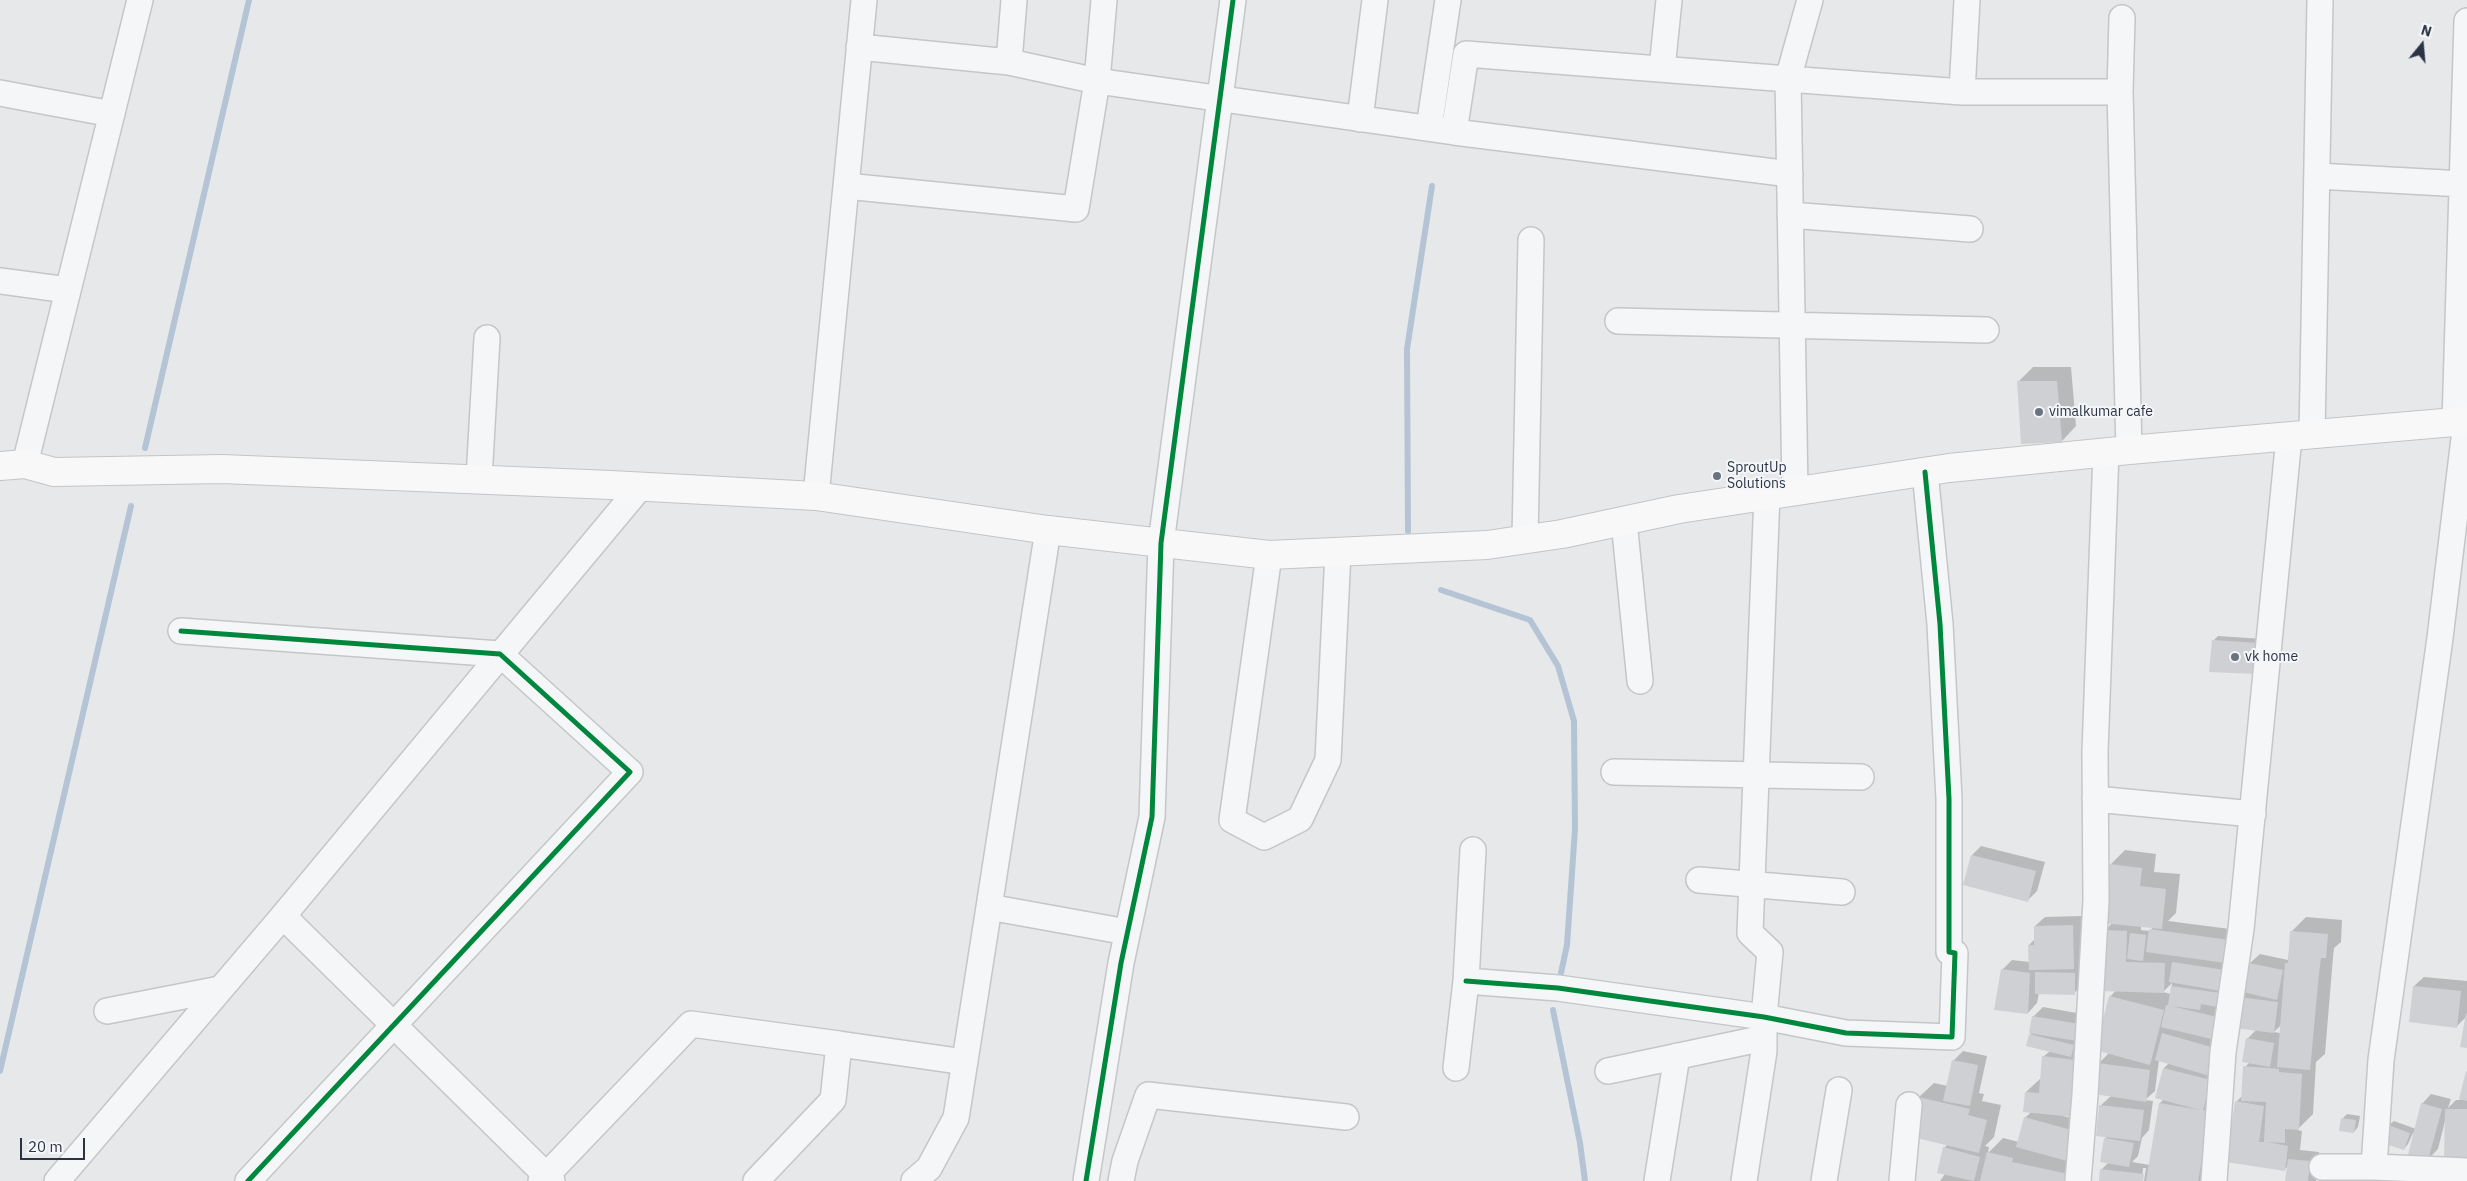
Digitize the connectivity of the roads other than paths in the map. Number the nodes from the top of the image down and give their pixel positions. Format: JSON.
{"nodes":[{"id":1,"x":140,"y":0,"type":"edge"},
{"id":2,"x":864,"y":0,"type":"edge"},
{"id":3,"x":1014,"y":0,"type":"edge"},
{"id":4,"x":1104,"y":0,"type":"edge"},
{"id":5,"x":1233,"y":0,"type":"edge"},
{"id":6,"x":1375,"y":0,"type":"edge"},
{"id":7,"x":1448,"y":0,"type":"edge"},
{"id":8,"x":1669,"y":0,"type":"edge"},
{"id":9,"x":1810,"y":0,"type":"edge"},
{"id":10,"x":1967,"y":0,"type":"edge"},
{"id":11,"x":2320,"y":0,"type":"edge"},
{"id":12,"x":2122,"y":18,"type":"dead end"},
{"id":13,"x":2467,"y":21,"type":"edge"},
{"id":14,"x":859,"y":47,"type":"junction"},
{"id":15,"x":1009,"y":62,"type":"junction"},
{"id":16,"x":1662,"y":69,"type":"junction"},
{"id":17,"x":1788,"y":79,"type":"junction"},
{"id":18,"x":1097,"y":81,"type":"junction"},
{"id":19,"x":1962,"y":92,"type":"junction"},
{"id":20,"x":2120,"y":92,"type":"junction"},
{"id":21,"x":0,"y":93,"type":"edge"},
{"id":22,"x":1220,"y":100,"type":"junction"},
{"id":23,"x":112,"y":114,"type":"junction"},
{"id":24,"x":1360,"y":119,"type":"junction"},
{"id":25,"x":1429,"y":128,"type":"junction"},
{"id":26,"x":1454,"y":132,"type":"junction"},
{"id":27,"x":1790,"y":174,"type":"junction"},
{"id":28,"x":2317,"y":176,"type":"junction"},
{"id":29,"x":2463,"y":184,"type":"junction"},
{"id":30,"x":846,"y":186,"type":"junction"},
{"id":31,"x":1790,"y":215,"type":"junction"},
{"id":32,"x":1970,"y":229,"type":"dead end"},
{"id":33,"x":1530,"y":240,"type":"dead end"},
{"id":34,"x":0,"y":281,"type":"edge"},
{"id":35,"x":68,"y":290,"type":"junction"},
{"id":36,"x":1618,"y":321,"type":"dead end"},
{"id":37,"x":1792,"y":326,"type":"junction"},
{"id":38,"x":1986,"y":330,"type":"dead end"},
{"id":39,"x":487,"y":338,"type":"dead end"},
{"id":40,"x":2463,"y":422,"type":"edge"},
{"id":41,"x":2300,"y":436,"type":"junction"},
{"id":42,"x":2117,"y":451,"type":"junction"},
{"id":43,"x":12,"y":465,"type":"edge"},
{"id":44,"x":1925,"y":472,"type":"junction"},
{"id":45,"x":479,"y":479,"type":"junction"},
{"id":46,"x":641,"y":486,"type":"junction"},
{"id":47,"x":1794,"y":490,"type":"junction"},
{"id":48,"x":1767,"y":494,"type":"junction"},
{"id":49,"x":816,"y":496,"type":"junction"},
{"id":50,"x":1624,"y":521,"type":"junction"},
{"id":51,"x":1048,"y":530,"type":"junction"},
{"id":52,"x":1525,"y":539,"type":"junction"},
{"id":53,"x":1161,"y":543,"type":"junction"},
{"id":54,"x":1338,"y":552,"type":"junction"},
{"id":55,"x":1269,"y":555,"type":"junction"},
{"id":56,"x":180,"y":631,"type":"dead end"},
{"id":57,"x":500,"y":654,"type":"junction"},
{"id":58,"x":1640,"y":681,"type":"dead end"},
{"id":59,"x":1614,"y":772,"type":"dead end"},
{"id":60,"x":1756,"y":775,"type":"junction"},
{"id":61,"x":1861,"y":777,"type":"dead end"},
{"id":62,"x":2095,"y":799,"type":"junction"},
{"id":63,"x":2253,"y":814,"type":"junction"},
{"id":64,"x":1473,"y":850,"type":"dead end"},
{"id":65,"x":1699,"y":880,"type":"dead end"},
{"id":66,"x":1752,"y":884,"type":"junction"},
{"id":67,"x":1842,"y":892,"type":"dead end"},
{"id":68,"x":989,"y":907,"type":"junction"},
{"id":69,"x":282,"y":916,"type":"junction"},
{"id":70,"x":1128,"y":932,"type":"junction"},
{"id":71,"x":1466,"y":981,"type":"junction"},
{"id":72,"x":220,"y":989,"type":"junction"},
{"id":73,"x":107,"y":1011,"type":"dead end"},
{"id":74,"x":394,"y":1026,"type":"junction"},
{"id":75,"x":1764,"y":1027,"type":"junction"},
{"id":76,"x":839,"y":1044,"type":"junction"},
{"id":77,"x":1678,"y":1056,"type":"junction"},
{"id":78,"x":965,"y":1062,"type":"junction"},
{"id":79,"x":1456,"y":1068,"type":"dead end"},
{"id":80,"x":1608,"y":1071,"type":"dead end"},
{"id":81,"x":1838,"y":1090,"type":"dead end"},
{"id":82,"x":1909,"y":1105,"type":"dead end"},
{"id":83,"x":1346,"y":1117,"type":"dead end"},
{"id":84,"x":2322,"y":1167,"type":"dead end"},
{"id":85,"x":2374,"y":1167,"type":"junction"},
{"id":86,"x":2467,"y":1171,"type":"edge"},
{"id":87,"x":928,"y":1177,"type":"edge"},
{"id":88,"x":547,"y":1179,"type":"edge"},
{"id":89,"x":57,"y":1181,"type":"edge"},
{"id":90,"x":248,"y":1181,"type":"edge"},
{"id":91,"x":756,"y":1181,"type":"edge"},
{"id":92,"x":1086,"y":1181,"type":"edge"},
{"id":93,"x":1121,"y":1181,"type":"edge"},
{"id":94,"x":1657,"y":1181,"type":"edge"},
{"id":95,"x":1744,"y":1181,"type":"edge"},
{"id":96,"x":1824,"y":1181,"type":"edge"},
{"id":97,"x":1902,"y":1181,"type":"edge"},
{"id":98,"x":2078,"y":1181,"type":"edge"},
{"id":99,"x":2214,"y":1181,"type":"edge"}],
"edges":[{"from":1,"to":23,"type":"street"},
{"from":2,"to":14,"type":"street"},
{"from":3,"to":15,"type":"street"},
{"from":4,"to":18,"type":"street"},
{"from":5,"to":22,"type":"street"},
{"from":6,"to":24,"type":"street"},
{"from":7,"to":25,"type":"street"},
{"from":8,"to":16,"type":"street"},
{"from":9,"to":17,"type":"street"},
{"from":10,"to":19,"type":"street"},
{"from":11,"to":28,"type":"street"},
{"from":12,"to":20,"type":"street"},
{"from":13,"to":29,"type":"street"},
{"from":14,"to":15,"type":"street"},
{"from":14,"to":30,"type":"street"},
{"from":15,"to":18,"type":"street"},
{"from":16,"to":17,"type":"street"},
{"from":16,"to":26,"type":"street"},
{"from":17,"to":19,"type":"street"},
{"from":17,"to":27,"type":"street"},
{"from":18,"to":22,"type":"street"},
{"from":18,"to":30,"type":"street"},
{"from":19,"to":20,"type":"street"},
{"from":20,"to":42,"type":"street"},
{"from":21,"to":23,"type":"street"},
{"from":22,"to":24,"type":"street"},
{"from":22,"to":53,"type":"street"},
{"from":23,"to":35,"type":"street"},
{"from":24,"to":25,"type":"street"},
{"from":25,"to":26,"type":"street"},
{"from":26,"to":27,"type":"street"},
{"from":27,"to":31,"type":"street"},
{"from":28,"to":29,"type":"street"},
{"from":28,"to":41,"type":"street"},
{"from":29,"to":40,"type":"street"},
{"from":30,"to":49,"type":"street"},
{"from":31,"to":32,"type":"street"},
{"from":31,"to":37,"type":"street"},
{"from":33,"to":52,"type":"street"},
{"from":34,"to":35,"type":"street"},
{"from":35,"to":43,"type":"street"},
{"from":36,"to":37,"type":"street"},
{"from":37,"to":38,"type":"street"},
{"from":37,"to":47,"type":"street"},
{"from":39,"to":45,"type":"street"},
{"from":40,"to":41,"type":"main road"},
{"from":40,"to":85,"type":"street"},
{"from":41,"to":42,"type":"main road"},
{"from":41,"to":63,"type":"street"},
{"from":42,"to":44,"type":"main road"},
{"from":42,"to":62,"type":"street"},
{"from":43,"to":45,"type":"main road"},
{"from":44,"to":47,"type":"main road"},
{"from":44,"to":75,"type":"street"},
{"from":45,"to":46,"type":"main road"},
{"from":46,"to":49,"type":"main road"},
{"from":46,"to":57,"type":"street"},
{"from":47,"to":48,"type":"main road"},
{"from":48,"to":50,"type":"main road"},
{"from":48,"to":60,"type":"street"},
{"from":49,"to":51,"type":"main road"},
{"from":50,"to":52,"type":"main road"},
{"from":50,"to":58,"type":"street"},
{"from":51,"to":53,"type":"main road"},
{"from":51,"to":68,"type":"street"},
{"from":52,"to":54,"type":"main road"},
{"from":53,"to":55,"type":"main road"},
{"from":53,"to":70,"type":"street"},
{"from":54,"to":55,"type":"main road"},
{"from":54,"to":55,"type":"street"},
{"from":56,"to":57,"type":"street"},
{"from":57,"to":69,"type":"street"},
{"from":57,"to":74,"type":"street"},
{"from":59,"to":60,"type":"street"},
{"from":60,"to":61,"type":"street"},
{"from":60,"to":66,"type":"street"},
{"from":62,"to":63,"type":"street"},
{"from":62,"to":98,"type":"street"},
{"from":63,"to":99,"type":"street"},
{"from":64,"to":71,"type":"street"},
{"from":65,"to":66,"type":"street"},
{"from":66,"to":67,"type":"street"},
{"from":66,"to":75,"type":"street"},
{"from":68,"to":70,"type":"street"},
{"from":68,"to":78,"type":"street"},
{"from":69,"to":72,"type":"street"},
{"from":69,"to":74,"type":"street"},
{"from":70,"to":92,"type":"street"},
{"from":71,"to":75,"type":"street"},
{"from":71,"to":79,"type":"street"},
{"from":72,"to":73,"type":"street"},
{"from":72,"to":89,"type":"street"},
{"from":74,"to":88,"type":"street"},
{"from":74,"to":90,"type":"street"},
{"from":75,"to":77,"type":"street"},
{"from":75,"to":95,"type":"street"},
{"from":76,"to":78,"type":"street"},
{"from":76,"to":88,"type":"street"},
{"from":76,"to":91,"type":"street"},
{"from":77,"to":80,"type":"street"},
{"from":77,"to":94,"type":"street"},
{"from":78,"to":87,"type":"street"},
{"from":81,"to":96,"type":"street"},
{"from":82,"to":97,"type":"street"},
{"from":83,"to":93,"type":"street"},
{"from":84,"to":85,"type":"street"},
{"from":85,"to":86,"type":"street"}]}
